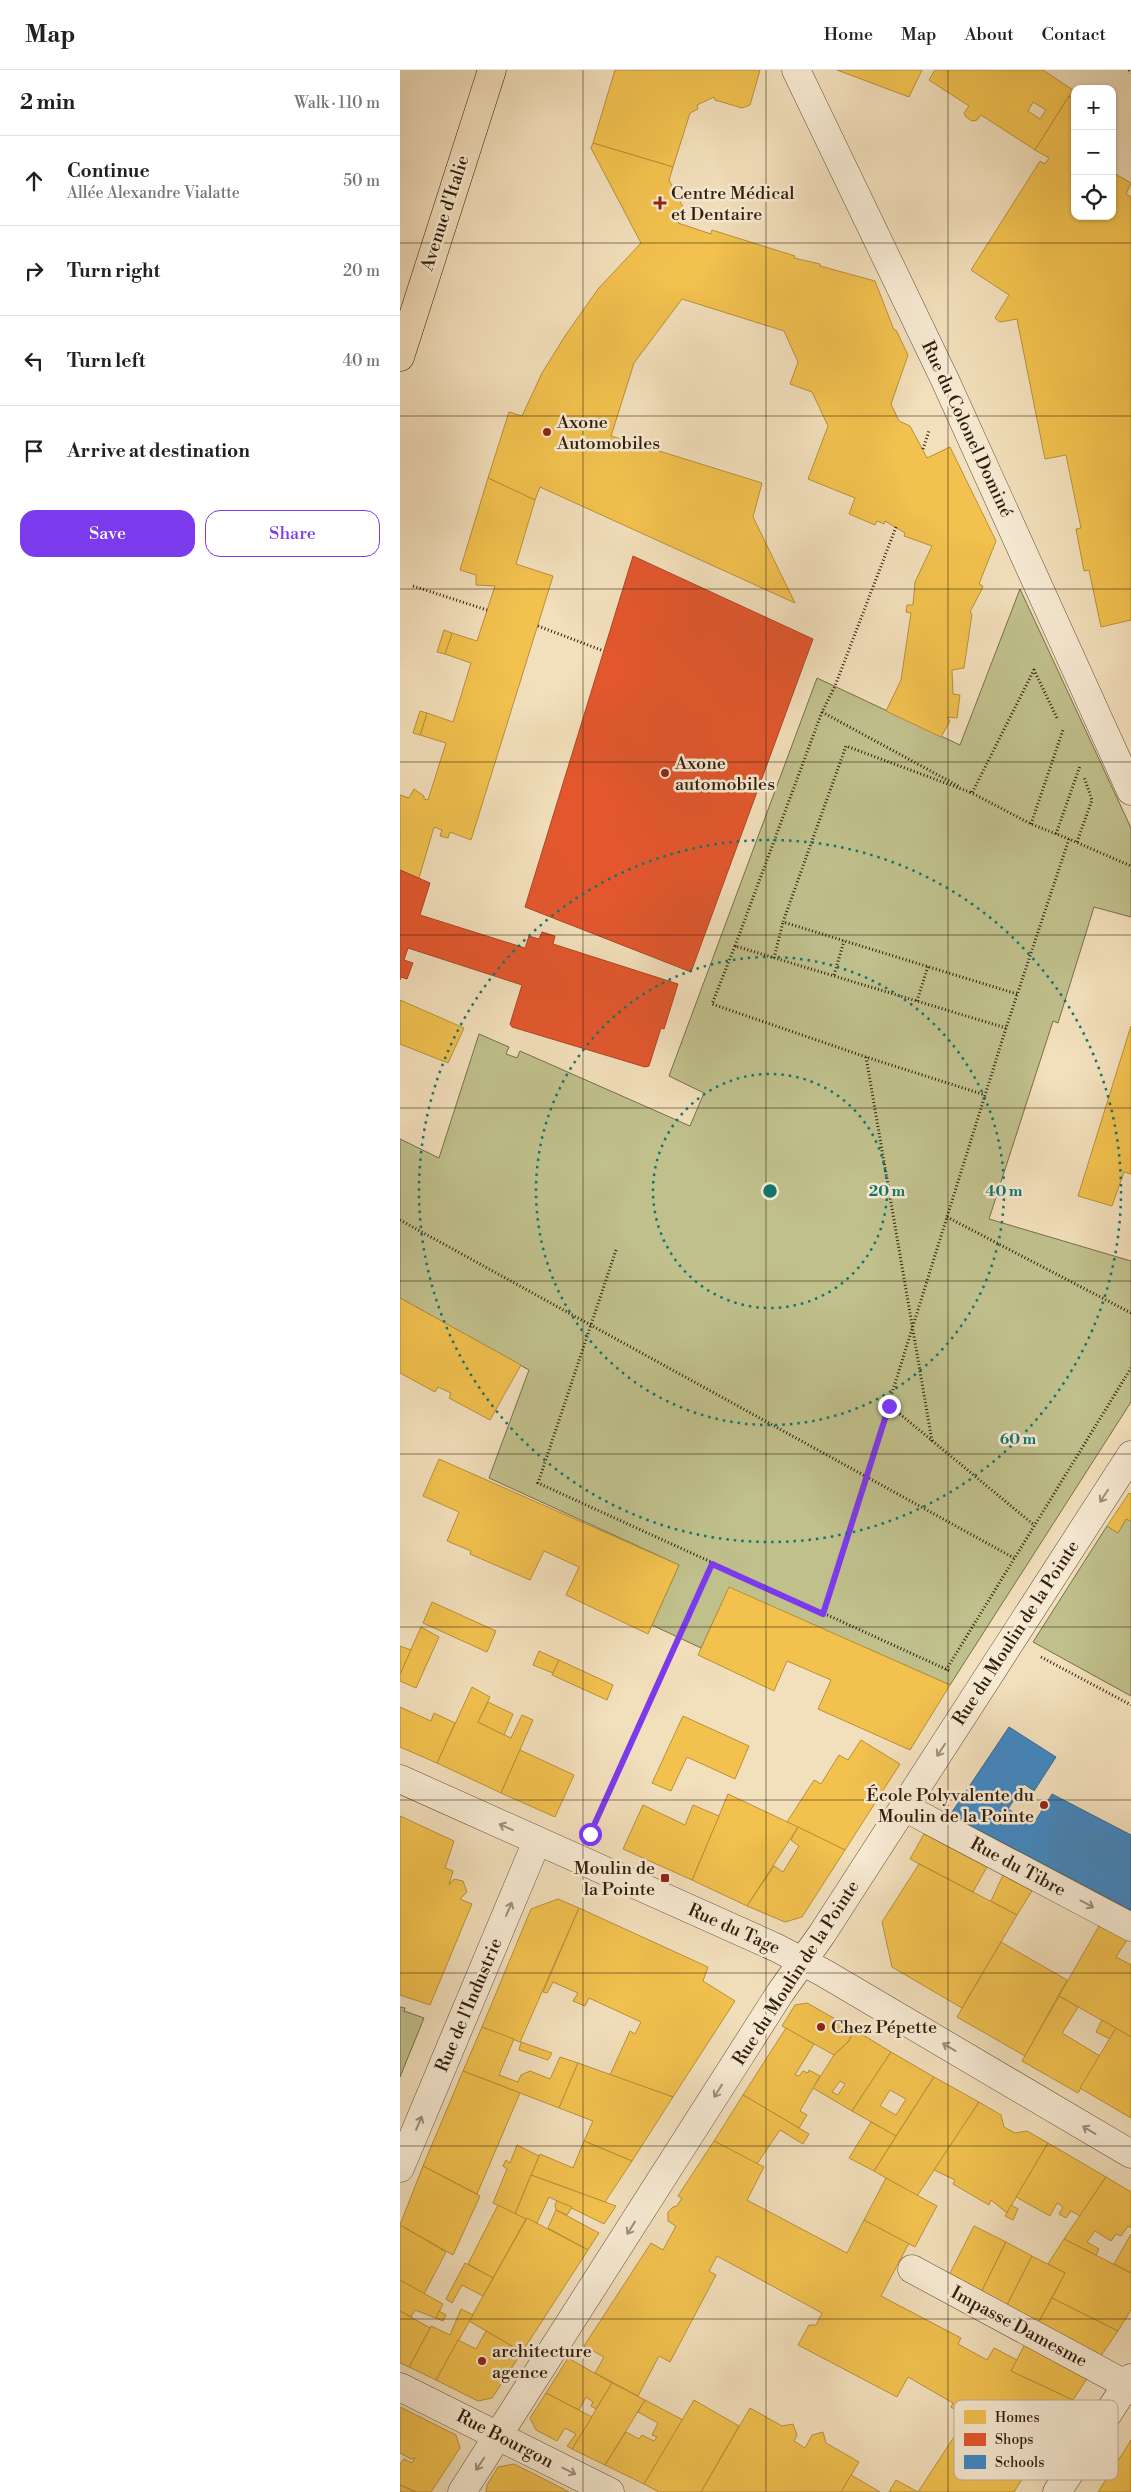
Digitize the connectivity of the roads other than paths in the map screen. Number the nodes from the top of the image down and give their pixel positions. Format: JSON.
{"nodes":[{"id":1,"x":492,"y":70,"type":"edge"},
{"id":2,"x":796,"y":70,"type":"edge"},
{"id":3,"x":400,"y":357,"type":"edge"},
{"id":4,"x":1131,"y":791,"type":"edge"},
{"id":5,"x":1131,"y":1455,"type":"edge"},
{"id":6,"x":400,"y":1779,"type":"edge"},
{"id":7,"x":904,"y":1807,"type":"junction"},
{"id":8,"x":537,"y":1841,"type":"junction"},
{"id":9,"x":1131,"y":1927,"type":"edge"},
{"id":10,"x":802,"y":1961,"type":"junction"},
{"id":11,"x":1131,"y":2154,"type":"edge"},
{"id":12,"x":400,"y":2168,"type":"edge"},
{"id":13,"x":912,"y":2269,"type":"dead end"},
{"id":14,"x":1129,"y":2381,"type":"edge"},
{"id":15,"x":400,"y":2387,"type":"edge"},
{"id":16,"x":1117,"y":2400,"type":"edge"},
{"id":17,"x":499,"y":2436,"type":"junction"},
{"id":18,"x":1065,"y":2480,"type":"edge"},
{"id":19,"x":462,"y":2492,"type":"edge"},
{"id":20,"x":610,"y":2492,"type":"edge"},
{"id":21,"x":1057,"y":2492,"type":"edge"}],
"edges":[{"from":1,"to":3,"type":"main road","name":"Avenue d'Italie"},
{"from":2,"to":4,"type":"street","name":"Rue du Colonel Dominé"},
{"from":5,"to":7,"type":"street","name":"Rue du Moulin de la Pointe","one_way":true},
{"from":8,"to":6,"type":"street","name":"Rue du Tage","one_way":true},
{"from":7,"to":9,"type":"street","name":"Rue du Tibre","one_way":true},
{"from":7,"to":10,"type":"street","name":"Rue du Moulin de la Pointe"},
{"from":8,"to":10,"type":"street","name":"Rue du Tage"},
{"from":12,"to":8,"type":"street","name":"Rue de l'Industrie","one_way":true},
{"from":11,"to":10,"type":"street","name":"Rue du Tage","one_way":true},
{"from":10,"to":17,"type":"street","name":"Rue du Moulin de la Pointe","one_way":true},
{"from":13,"to":14,"type":"street","name":"Impasse Damesme"},
{"from":14,"to":16,"type":"street"},
{"from":15,"to":17,"type":"street","name":"Rue Bourgon"},
{"from":17,"to":19,"type":"street","name":"Rue du Moulin de la Pointe","one_way":true},
{"from":17,"to":20,"type":"street","name":"Rue Bourgon","one_way":true},
{"from":18,"to":21,"type":"street"}]}
